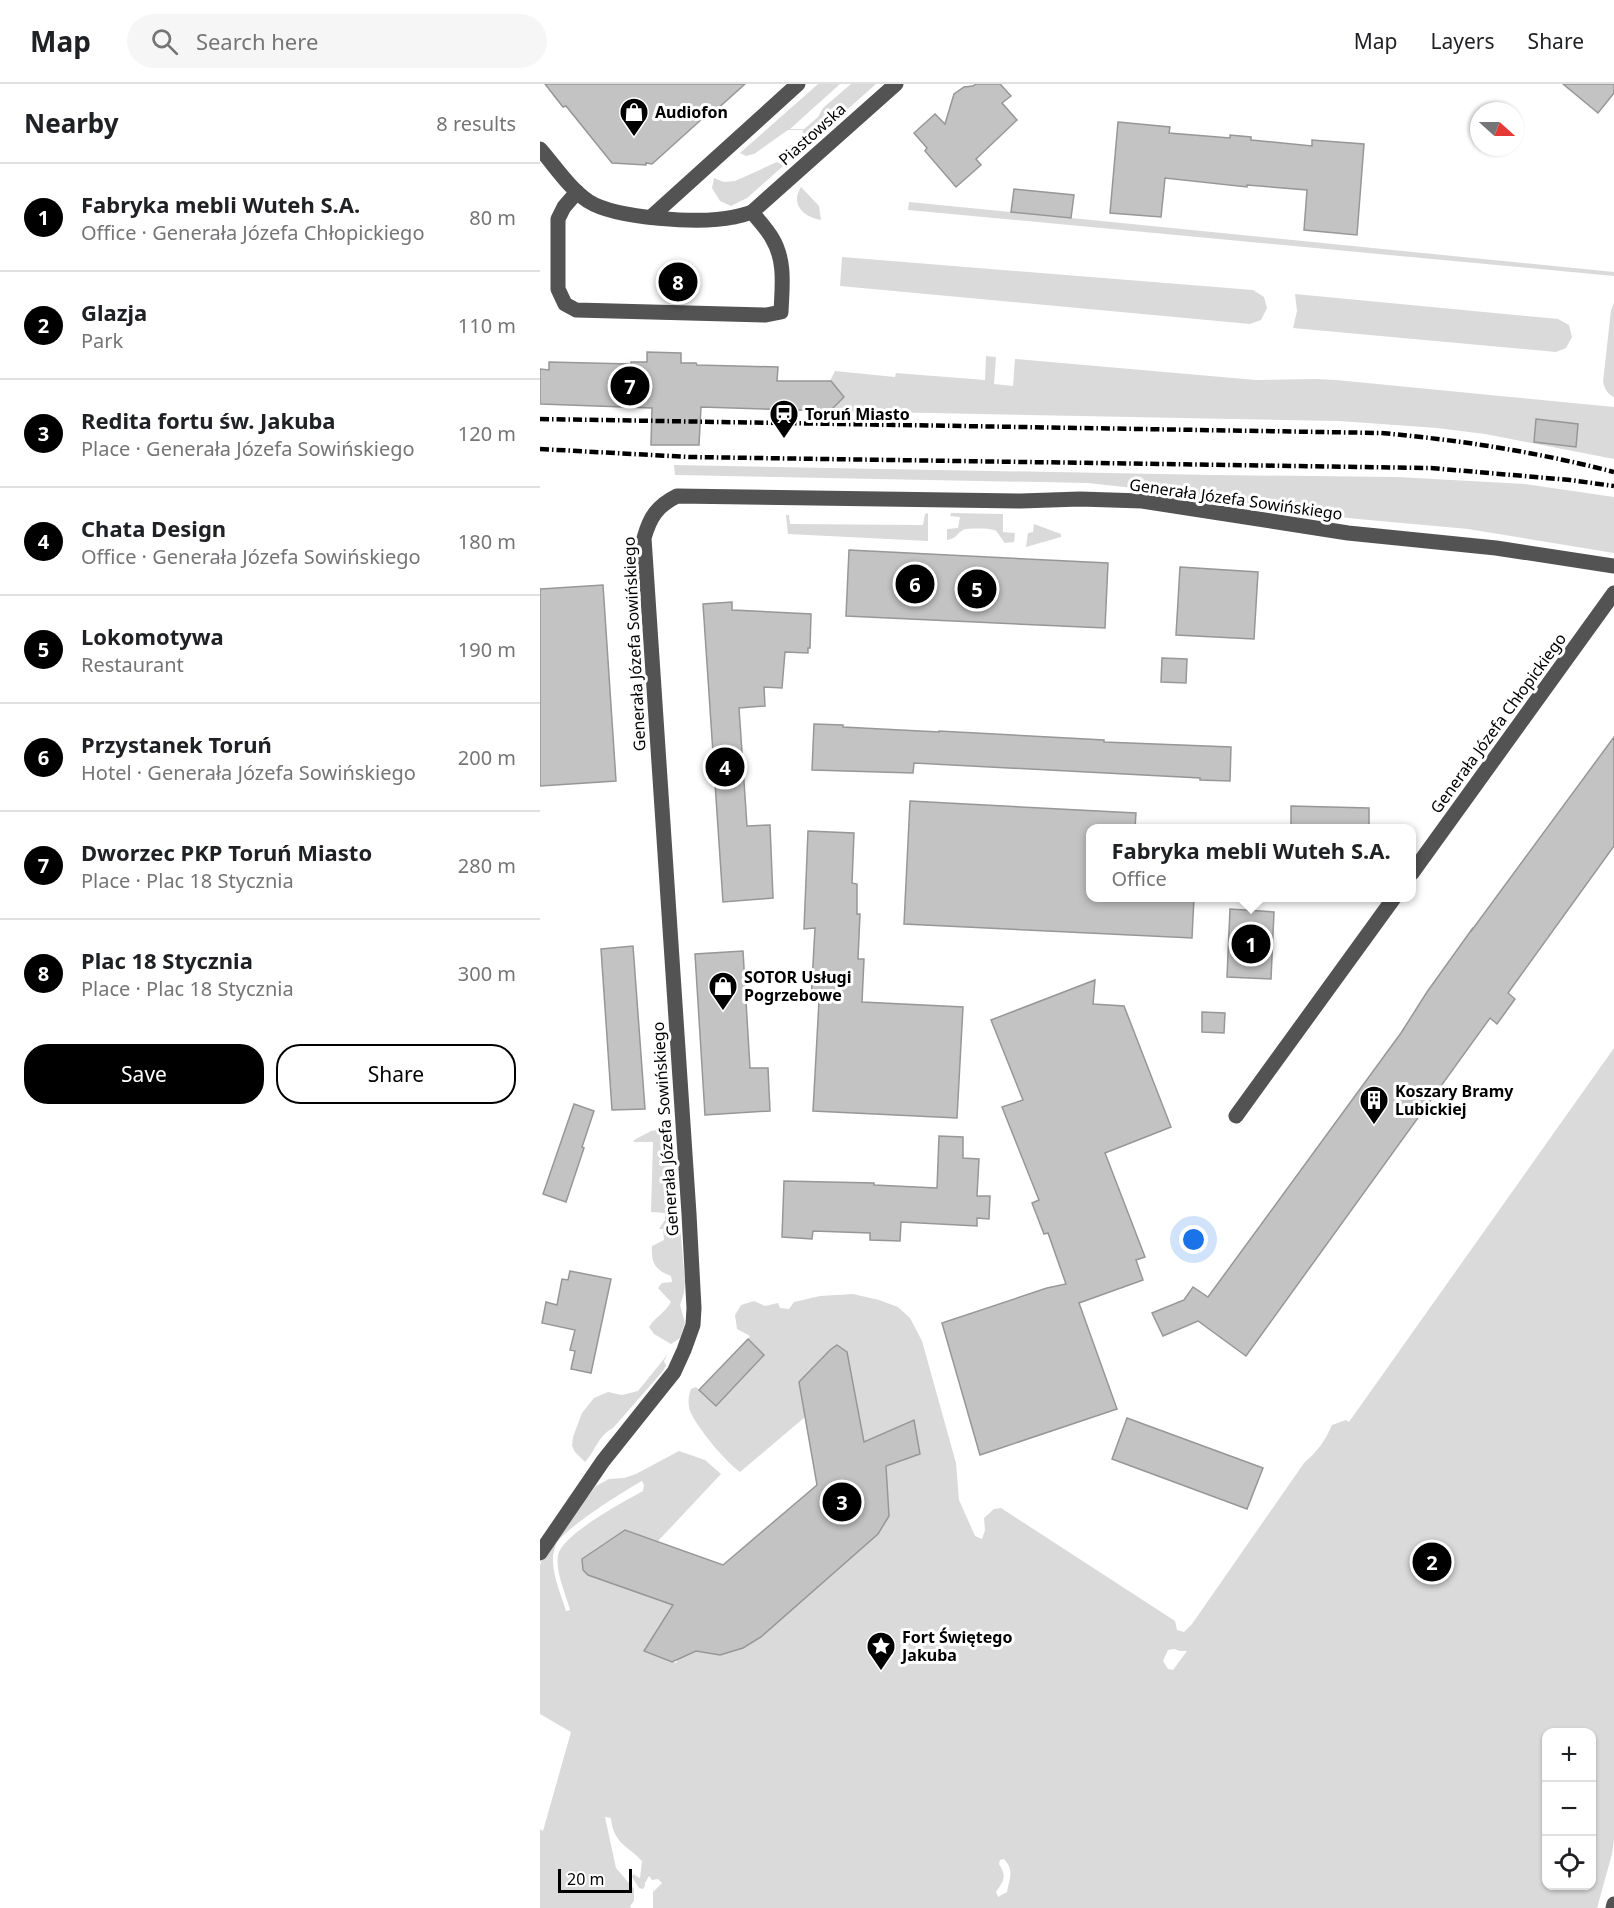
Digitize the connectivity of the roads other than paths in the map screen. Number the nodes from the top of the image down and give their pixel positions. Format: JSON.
{"nodes":[{"id":1,"x":798,"y":84,"type":"edge"},
{"id":2,"x":896,"y":84,"type":"edge"},
{"id":3,"x":540,"y":149,"type":"edge"},
{"id":4,"x":577,"y":192,"type":"junction"},
{"id":5,"x":752,"y":212,"type":"junction"},
{"id":6,"x":651,"y":217,"type":"junction"},
{"id":7,"x":1614,"y":566,"type":"edge"},
{"id":8,"x":1614,"y":593,"type":"edge"},
{"id":9,"x":1416,"y":867,"type":"edge"},
{"id":10,"x":1390,"y":902,"type":"edge"},
{"id":11,"x":1236,"y":1116,"type":"dead end"},
{"id":12,"x":540,"y":1553,"type":"edge"}],
"edges":[{"from":1,"to":6,"type":"street"},
{"from":2,"to":5,"type":"street","name":"Piastowska"},
{"from":3,"to":4,"type":"street"},
{"from":4,"to":5,"type":"street"},
{"from":4,"to":6,"type":"street"},
{"from":5,"to":6,"type":"street"},
{"from":7,"to":12,"type":"street","name":"Generała Józefa Sowińskiego"},
{"from":8,"to":9,"type":"street","name":"Generała Józefa Chłopickiego"},
{"from":10,"to":11,"type":"street"}]}
